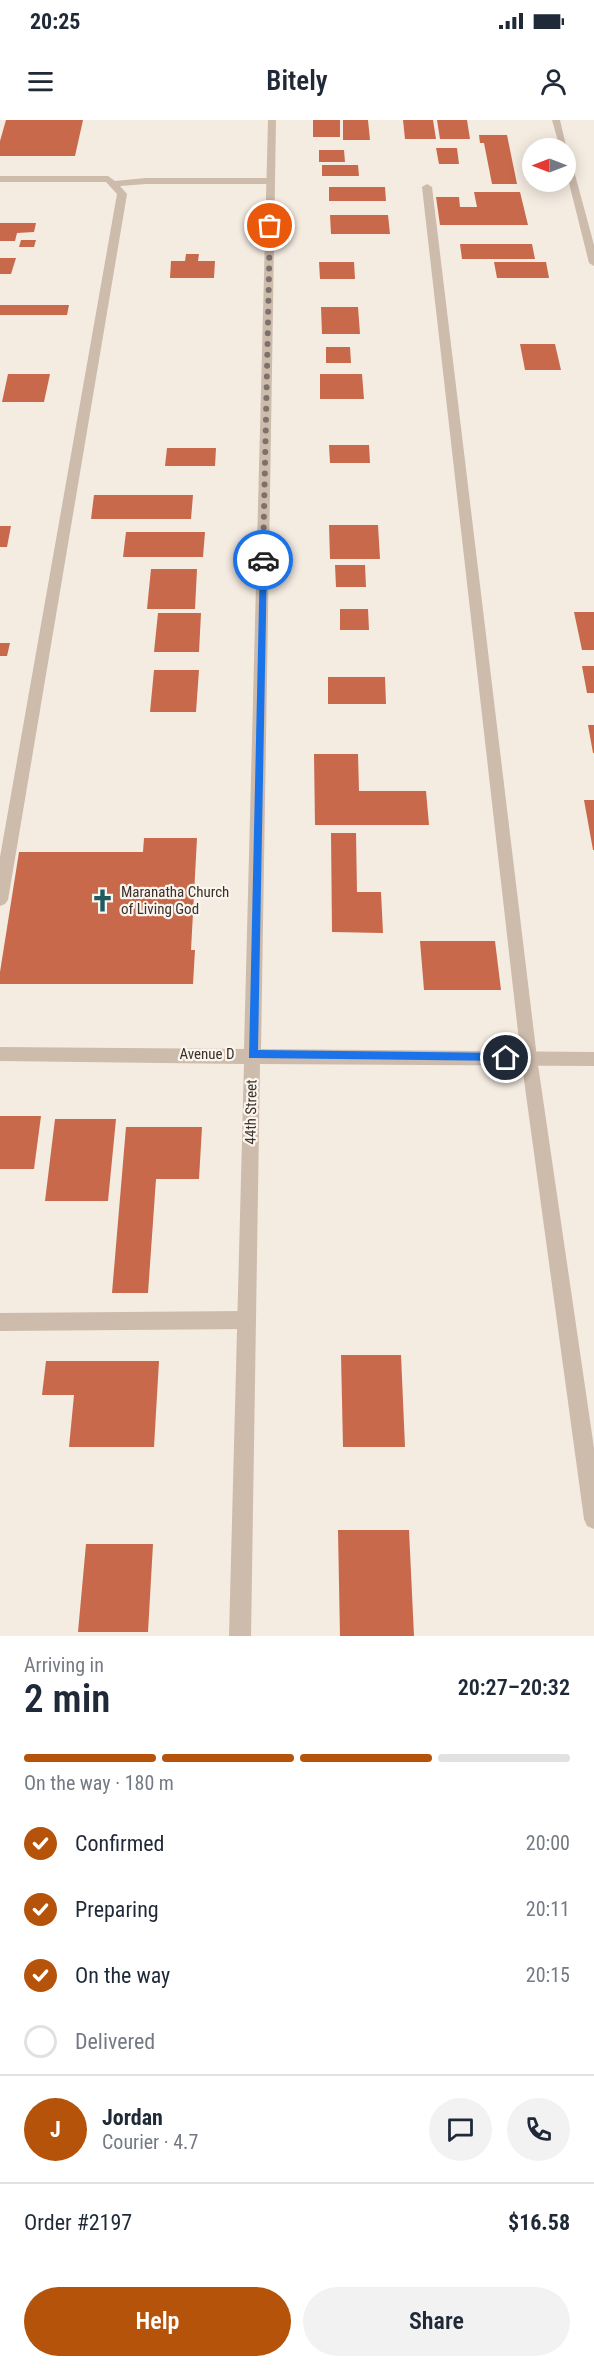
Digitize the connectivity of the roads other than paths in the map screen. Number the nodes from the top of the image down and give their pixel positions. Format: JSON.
{"nodes":[{"id":1,"x":272,"y":120,"type":"edge"},
{"id":2,"x":556,"y":120,"type":"edge"},
{"id":3,"x":561,"y":138,"type":"edge"},
{"id":4,"x":0,"y":179,"type":"edge"},
{"id":5,"x":270,"y":181,"type":"junction"},
{"id":6,"x":113,"y":184,"type":"junction"},
{"id":7,"x":427,"y":187,"type":"dead end"},
{"id":8,"x":575,"y":192,"type":"edge"},
{"id":9,"x":594,"y":263,"type":"edge"},
{"id":10,"x":0,"y":900,"type":"edge"},
{"id":11,"x":0,"y":1054,"type":"edge"},
{"id":12,"x":252,"y":1054,"type":"junction"},
{"id":13,"x":529,"y":1058,"type":"junction"},
{"id":14,"x":594,"y":1059,"type":"edge"},
{"id":15,"x":247,"y":1320,"type":"junction"},
{"id":16,"x":0,"y":1322,"type":"edge"},
{"id":17,"x":594,"y":1519,"type":"edge"},
{"id":18,"x":240,"y":1636,"type":"edge"}],
"edges":[{"from":1,"to":5,"type":"street","name":"44th Street"},
{"from":2,"to":3,"type":"street"},
{"from":4,"to":6,"type":"street"},
{"from":5,"to":6,"type":"street"},
{"from":5,"to":12,"type":"street","name":"44th Street"},
{"from":6,"to":10,"type":"street"},
{"from":7,"to":13,"type":"street"},
{"from":8,"to":9,"type":"street"},
{"from":11,"to":12,"type":"street","name":"Avenue D"},
{"from":12,"to":13,"type":"street","name":"Avenue D"},
{"from":12,"to":15,"type":"street","name":"44th Street"},
{"from":13,"to":14,"type":"street","name":"Avenue D"},
{"from":13,"to":17,"type":"street"},
{"from":15,"to":16,"type":"street"},
{"from":15,"to":18,"type":"street","name":"44th Street"}]}
